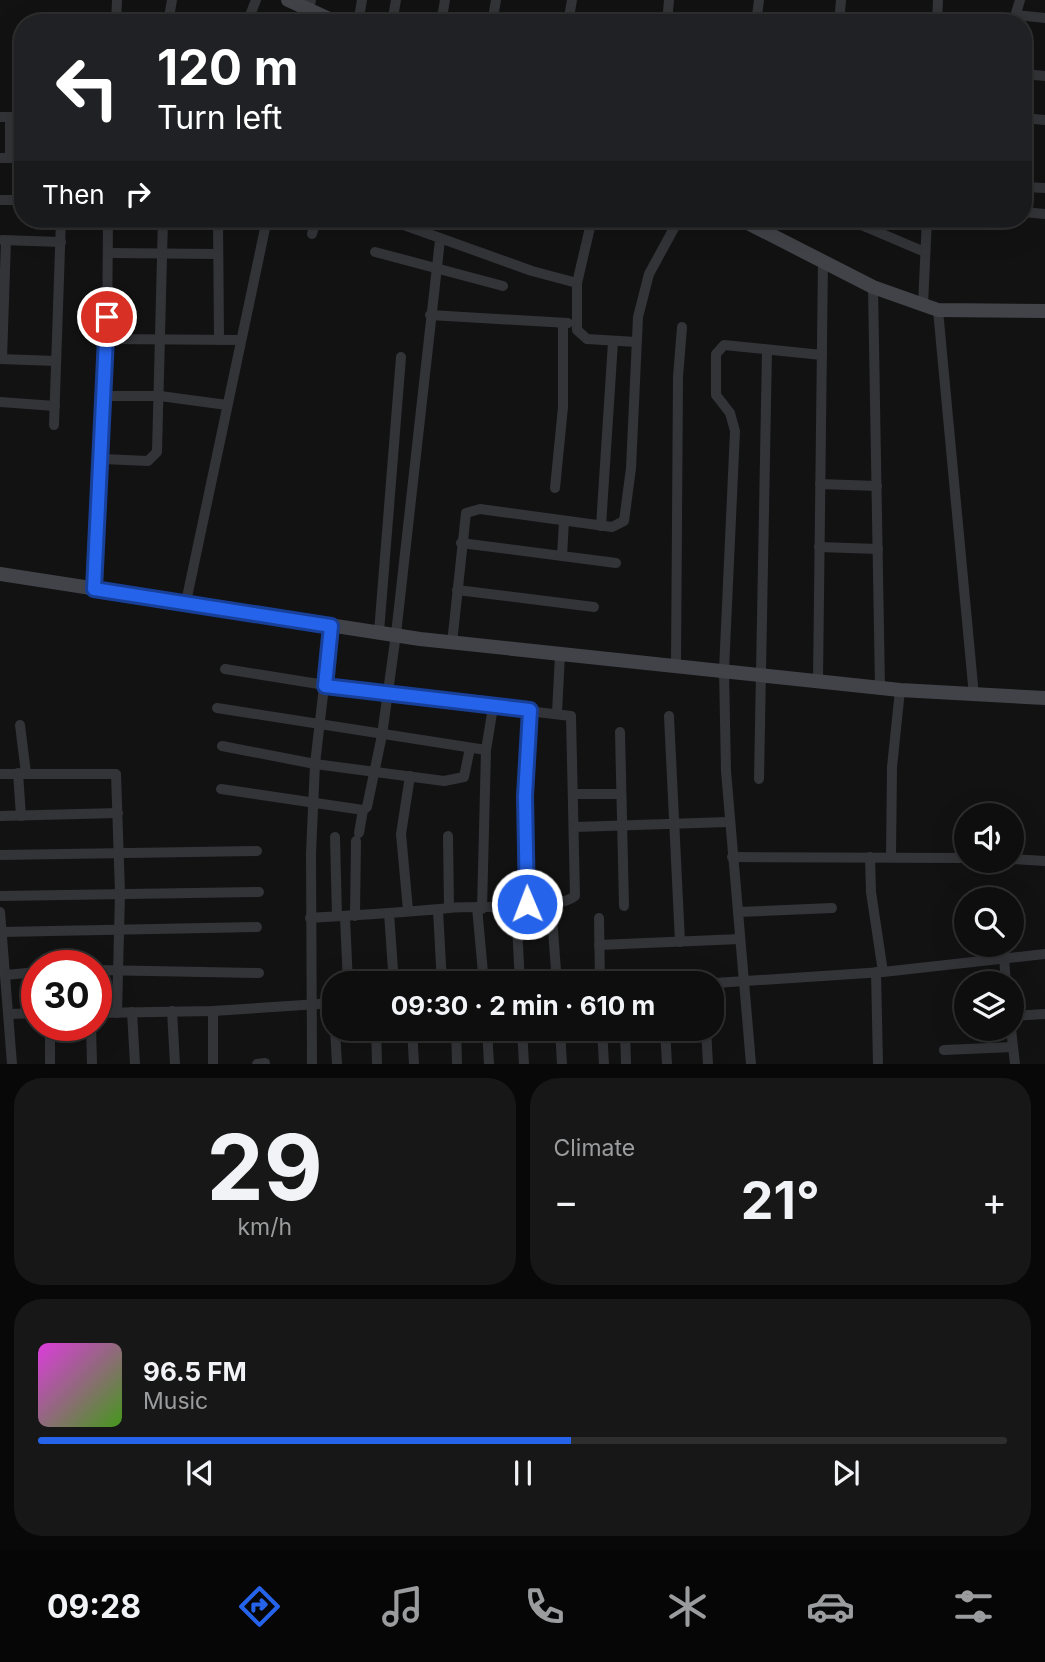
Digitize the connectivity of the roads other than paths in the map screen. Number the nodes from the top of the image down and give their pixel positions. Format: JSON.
{"nodes":[{"id":1,"x":288,"y":0,"type":"edge"},
{"id":2,"x":309,"y":11,"type":"edge"},
{"id":3,"x":5,"y":117,"type":"edge"},
{"id":4,"x":5,"y":158,"type":"edge"},
{"id":5,"x":61,"y":228,"type":"edge"},
{"id":6,"x":108,"y":228,"type":"edge"},
{"id":7,"x":163,"y":228,"type":"edge"},
{"id":8,"x":218,"y":228,"type":"edge"},
{"id":9,"x":265,"y":228,"type":"edge"},
{"id":10,"x":314,"y":228,"type":"edge"},
{"id":11,"x":410,"y":228,"type":"edge"},
{"id":12,"x":590,"y":228,"type":"edge"},
{"id":13,"x":674,"y":228,"type":"edge"},
{"id":14,"x":758,"y":228,"type":"edge"},
{"id":15,"x":869,"y":228,"type":"edge"},
{"id":16,"x":926,"y":228,"type":"edge"},
{"id":17,"x":312,"y":234,"type":"dead end"},
{"id":18,"x":440,"y":240,"type":"junction"},
{"id":19,"x":3,"y":241,"type":"edge"},
{"id":20,"x":61,"y":242,"type":"junction"},
{"id":21,"x":375,"y":252,"type":"dead end"},
{"id":22,"x":925,"y":252,"type":"junction"},
{"id":23,"x":108,"y":253,"type":"junction"},
{"id":24,"x":163,"y":253,"type":"junction"},
{"id":25,"x":217,"y":254,"type":"junction"},
{"id":26,"x":823,"y":260,"type":"junction"},
{"id":27,"x":435,"y":270,"type":"junction"},
{"id":28,"x":2,"y":280,"type":"edge"},
{"id":29,"x":577,"y":283,"type":"junction"},
{"id":30,"x":503,"y":286,"type":"dead end"},
{"id":31,"x":873,"y":287,"type":"junction"},
{"id":32,"x":923,"y":305,"type":"junction"},
{"id":33,"x":938,"y":310,"type":"junction"},
{"id":34,"x":1045,"y":311,"type":"edge"},
{"id":35,"x":430,"y":315,"type":"junction"},
{"id":36,"x":2,"y":318,"type":"edge"},
{"id":37,"x":563,"y":323,"type":"junction"},
{"id":38,"x":576,"y":324,"type":"junction"},
{"id":39,"x":682,"y":327,"type":"dead end"},
{"id":40,"x":107,"y":339,"type":"junction"},
{"id":41,"x":160,"y":340,"type":"junction"},
{"id":42,"x":219,"y":340,"type":"junction"},
{"id":43,"x":241,"y":340,"type":"junction"},
{"id":44,"x":612,"y":342,"type":"junction"},
{"id":45,"x":636,"y":342,"type":"junction"},
{"id":46,"x":768,"y":350,"type":"junction"},
{"id":47,"x":822,"y":355,"type":"junction"},
{"id":48,"x":401,"y":357,"type":"dead end"},
{"id":49,"x":1,"y":359,"type":"edge"},
{"id":50,"x":56,"y":361,"type":"junction"},
{"id":51,"x":105,"y":396,"type":"junction"},
{"id":52,"x":160,"y":396,"type":"junction"},
{"id":53,"x":0,"y":402,"type":"edge"},
{"id":54,"x":227,"y":405,"type":"junction"},
{"id":55,"x":55,"y":406,"type":"junction"},
{"id":56,"x":54,"y":425,"type":"dead end"},
{"id":57,"x":103,"y":459,"type":"junction"},
{"id":58,"x":820,"y":484,"type":"junction"},
{"id":59,"x":877,"y":486,"type":"junction"},
{"id":60,"x":555,"y":488,"type":"dead end"},
{"id":61,"x":564,"y":521,"type":"junction"},
{"id":62,"x":601,"y":526,"type":"junction"},
{"id":63,"x":461,"y":543,"type":"junction"},
{"id":64,"x":819,"y":548,"type":"junction"},
{"id":65,"x":878,"y":549,"type":"junction"},
{"id":66,"x":562,"y":556,"type":"junction"},
{"id":67,"x":616,"y":563,"type":"dead end"},
{"id":68,"x":0,"y":574,"type":"edge"},
{"id":69,"x":94,"y":589,"type":"junction"},
{"id":70,"x":457,"y":590,"type":"junction"},
{"id":71,"x":186,"y":602,"type":"junction"},
{"id":72,"x":594,"y":607,"type":"dead end"},
{"id":73,"x":331,"y":626,"type":"junction"},
{"id":74,"x":379,"y":632,"type":"junction"},
{"id":75,"x":396,"y":634,"type":"junction"},
{"id":76,"x":452,"y":643,"type":"junction"},
{"id":77,"x":560,"y":654,"type":"junction"},
{"id":78,"x":676,"y":664,"type":"junction"},
{"id":79,"x":225,"y":669,"type":"dead end"},
{"id":80,"x":724,"y":670,"type":"junction"},
{"id":81,"x":763,"y":674,"type":"junction"},
{"id":82,"x":818,"y":680,"type":"junction"},
{"id":83,"x":325,"y":686,"type":"junction"},
{"id":84,"x":880,"y":688,"type":"junction"},
{"id":85,"x":900,"y":690,"type":"junction"},
{"id":86,"x":387,"y":695,"type":"junction"},
{"id":87,"x":974,"y":696,"type":"junction"},
{"id":88,"x":1045,"y":698,"type":"edge"},
{"id":89,"x":493,"y":707,"type":"junction"},
{"id":90,"x":217,"y":708,"type":"dead end"},
{"id":91,"x":530,"y":710,"type":"junction"},
{"id":92,"x":557,"y":713,"type":"junction"},
{"id":93,"x":669,"y":716,"type":"dead end"},
{"id":94,"x":20,"y":725,"type":"dead end"},
{"id":95,"x":319,"y":726,"type":"junction"},
{"id":96,"x":620,"y":732,"type":"dead end"},
{"id":97,"x":382,"y":735,"type":"junction"},
{"id":98,"x":222,"y":746,"type":"dead end"},
{"id":99,"x":470,"y":748,"type":"junction"},
{"id":100,"x":486,"y":750,"type":"junction"},
{"id":101,"x":315,"y":764,"type":"junction"},
{"id":102,"x":375,"y":771,"type":"junction"},
{"id":103,"x":22,"y":773,"type":"junction"},
{"id":104,"x":0,"y":774,"type":"edge"},
{"id":105,"x":410,"y":776,"type":"junction"},
{"id":106,"x":759,"y":779,"type":"dead end"},
{"id":107,"x":221,"y":789,"type":"dead end"},
{"id":108,"x":574,"y":794,"type":"junction"},
{"id":109,"x":620,"y":794,"type":"junction"},
{"id":110,"x":313,"y":803,"type":"junction"},
{"id":111,"x":363,"y":810,"type":"junction"},
{"id":112,"x":118,"y":813,"type":"junction"},
{"id":113,"x":0,"y":816,"type":"edge"},
{"id":114,"x":21,"y":816,"type":"junction"},
{"id":115,"x":728,"y":822,"type":"junction"},
{"id":116,"x":673,"y":825,"type":"junction"},
{"id":117,"x":622,"y":826,"type":"junction"},
{"id":118,"x":575,"y":827,"type":"junction"},
{"id":119,"x":447,"y":836,"type":"dead end"},
{"id":120,"x":335,"y":837,"type":"dead end"},
{"id":121,"x":118,"y":851,"type":"junction"},
{"id":122,"x":257,"y":851,"type":"dead end"},
{"id":123,"x":0,"y":855,"type":"edge"},
{"id":124,"x":732,"y":857,"type":"junction"},
{"id":125,"x":870,"y":857,"type":"junction"},
{"id":126,"x":891,"y":857,"type":"junction"},
{"id":127,"x":954,"y":858,"type":"edge"},
{"id":128,"x":1024,"y":859,"type":"edge"},
{"id":129,"x":1045,"y":860,"type":"edge"},
{"id":130,"x":259,"y":892,"type":"dead end"},
{"id":131,"x":120,"y":893,"type":"junction"},
{"id":132,"x":0,"y":896,"type":"edge"},
{"id":133,"x":551,"y":903,"type":"junction"},
{"id":134,"x":522,"y":904,"type":"junction"},
{"id":135,"x":624,"y":906,"type":"dead end"},
{"id":136,"x":449,"y":908,"type":"junction"},
{"id":137,"x":479,"y":908,"type":"junction"},
{"id":138,"x":832,"y":908,"type":"dead end"},
{"id":139,"x":408,"y":910,"type":"junction"},
{"id":140,"x":438,"y":910,"type":"junction"},
{"id":141,"x":0,"y":912,"type":"edge"},
{"id":142,"x":389,"y":912,"type":"junction"},
{"id":143,"x":738,"y":912,"type":"junction"},
{"id":144,"x":346,"y":916,"type":"junction"},
{"id":145,"x":310,"y":918,"type":"junction"},
{"id":146,"x":599,"y":918,"type":"dead end"},
{"id":147,"x":257,"y":927,"type":"dead end"},
{"id":148,"x":118,"y":930,"type":"junction"},
{"id":149,"x":1,"y":932,"type":"edge"},
{"id":150,"x":740,"y":939,"type":"junction"},
{"id":151,"x":680,"y":942,"type":"junction"},
{"id":152,"x":599,"y":944,"type":"junction"},
{"id":153,"x":1045,"y":954,"type":"edge"},
{"id":154,"x":1024,"y":956,"type":"edge"},
{"id":155,"x":1003,"y":957,"type":"joint"},
{"id":156,"x":2,"y":963,"type":"edge"},
{"id":157,"x":112,"y":970,"type":"edge"},
{"id":158,"x":119,"y":970,"type":"junction"},
{"id":159,"x":348,"y":971,"type":"edge"},
{"id":160,"x":393,"y":971,"type":"edge"},
{"id":161,"x":441,"y":971,"type":"edge"},
{"id":162,"x":483,"y":971,"type":"edge"},
{"id":163,"x":520,"y":971,"type":"edge"},
{"id":164,"x":556,"y":971,"type":"edge"},
{"id":165,"x":600,"y":971,"type":"edge"},
{"id":166,"x":1005,"y":971,"type":"edge"},
{"id":167,"x":880,"y":972,"type":"junction"},
{"id":168,"x":259,"y":973,"type":"dead end"},
{"id":169,"x":21,"y":974,"type":"edge"},
{"id":170,"x":6,"y":975,"type":"junction"},
{"id":171,"x":746,"y":980,"type":"junction"},
{"id":172,"x":724,"y":982,"type":"edge"},
{"id":173,"x":322,"y":1004,"type":"edge"},
{"id":174,"x":310,"y":1006,"type":"junction"},
{"id":175,"x":172,"y":1011,"type":"junction"},
{"id":176,"x":213,"y":1011,"type":"junction"},
{"id":177,"x":132,"y":1012,"type":"junction"},
{"id":178,"x":112,"y":1013,"type":"edge"},
{"id":179,"x":117,"y":1013,"type":"junction"},
{"id":180,"x":10,"y":1014,"type":"junction"},
{"id":181,"x":21,"y":1014,"type":"edge"},
{"id":182,"x":1045,"y":1014,"type":"edge"},
{"id":183,"x":1024,"y":1015,"type":"edge"},
{"id":184,"x":50,"y":1041,"type":"edge"},
{"id":185,"x":91,"y":1041,"type":"edge"},
{"id":186,"x":336,"y":1041,"type":"edge"},
{"id":187,"x":376,"y":1041,"type":"edge"},
{"id":188,"x":413,"y":1041,"type":"edge"},
{"id":189,"x":456,"y":1041,"type":"edge"},
{"id":190,"x":488,"y":1041,"type":"edge"},
{"id":191,"x":523,"y":1041,"type":"edge"},
{"id":192,"x":561,"y":1041,"type":"edge"},
{"id":193,"x":603,"y":1041,"type":"edge"},
{"id":194,"x":625,"y":1041,"type":"edge"},
{"id":195,"x":666,"y":1041,"type":"edge"},
{"id":196,"x":707,"y":1041,"type":"edge"},
{"id":197,"x":1012,"y":1041,"type":"edge"},
{"id":198,"x":1013,"y":1047,"type":"junction"},
{"id":199,"x":944,"y":1050,"type":"dead end"},
{"id":200,"x":12,"y":1063,"type":"edge"},
{"id":201,"x":50,"y":1063,"type":"edge"},
{"id":202,"x":92,"y":1063,"type":"edge"},
{"id":203,"x":135,"y":1063,"type":"edge"},
{"id":204,"x":175,"y":1063,"type":"edge"},
{"id":205,"x":213,"y":1063,"type":"edge"},
{"id":206,"x":257,"y":1063,"type":"edge"},
{"id":207,"x":265,"y":1063,"type":"edge"},
{"id":208,"x":312,"y":1063,"type":"edge"},
{"id":209,"x":337,"y":1063,"type":"edge"},
{"id":210,"x":377,"y":1063,"type":"edge"},
{"id":211,"x":414,"y":1063,"type":"edge"},
{"id":212,"x":457,"y":1063,"type":"edge"},
{"id":213,"x":489,"y":1063,"type":"edge"},
{"id":214,"x":524,"y":1063,"type":"edge"},
{"id":215,"x":562,"y":1063,"type":"edge"},
{"id":216,"x":604,"y":1063,"type":"edge"},
{"id":217,"x":626,"y":1063,"type":"edge"},
{"id":218,"x":667,"y":1063,"type":"edge"},
{"id":219,"x":708,"y":1063,"type":"edge"},
{"id":220,"x":751,"y":1063,"type":"edge"},
{"id":221,"x":878,"y":1063,"type":"edge"},
{"id":222,"x":1015,"y":1063,"type":"edge"}],
"edges":[{"from":1,"to":2,"type":"main road"},
{"from":3,"to":4,"type":"street"},
{"from":5,"to":20,"type":"street"},
{"from":6,"to":23,"type":"street"},
{"from":7,"to":24,"type":"street"},
{"from":8,"to":25,"type":"street"},
{"from":9,"to":43,"type":"street"},
{"from":10,"to":17,"type":"street"},
{"from":11,"to":18,"type":"street"},
{"from":12,"to":29,"type":"street"},
{"from":13,"to":45,"type":"street"},
{"from":14,"to":26,"type":"main road"},
{"from":15,"to":22,"type":"street"},
{"from":16,"to":22,"type":"street"},
{"from":18,"to":27,"type":"street"},
{"from":18,"to":29,"type":"street"},
{"from":19,"to":20,"type":"street"},
{"from":19,"to":28,"type":"street"},
{"from":20,"to":50,"type":"street"},
{"from":21,"to":27,"type":"street"},
{"from":22,"to":32,"type":"street"},
{"from":23,"to":24,"type":"street"},
{"from":23,"to":40,"type":"street"},
{"from":24,"to":25,"type":"street"},
{"from":24,"to":41,"type":"street"},
{"from":25,"to":42,"type":"street"},
{"from":26,"to":31,"type":"main road"},
{"from":26,"to":47,"type":"street"},
{"from":27,"to":30,"type":"street"},
{"from":27,"to":35,"type":"street"},
{"from":28,"to":36,"type":"street"},
{"from":29,"to":38,"type":"street"},
{"from":31,"to":32,"type":"main road"},
{"from":31,"to":59,"type":"street"},
{"from":32,"to":33,"type":"main road"},
{"from":33,"to":34,"type":"main road"},
{"from":33,"to":87,"type":"street"},
{"from":35,"to":37,"type":"street"},
{"from":35,"to":75,"type":"street"},
{"from":36,"to":49,"type":"street"},
{"from":37,"to":38,"type":"street"},
{"from":37,"to":60,"type":"street"},
{"from":38,"to":44,"type":"street"},
{"from":39,"to":78,"type":"street"},
{"from":40,"to":41,"type":"street"},
{"from":40,"to":51,"type":"street"},
{"from":41,"to":42,"type":"street"},
{"from":41,"to":52,"type":"street"},
{"from":42,"to":43,"type":"street"},
{"from":43,"to":54,"type":"street"},
{"from":44,"to":45,"type":"street"},
{"from":44,"to":62,"type":"street"},
{"from":45,"to":62,"type":"street"},
{"from":46,"to":47,"type":"street"},
{"from":46,"to":80,"type":"street"},
{"from":46,"to":81,"type":"street"},
{"from":47,"to":58,"type":"street"},
{"from":48,"to":74,"type":"street"},
{"from":49,"to":50,"type":"street"},
{"from":50,"to":55,"type":"street"},
{"from":51,"to":52,"type":"street"},
{"from":51,"to":57,"type":"street"},
{"from":52,"to":54,"type":"street"},
{"from":52,"to":57,"type":"street"},
{"from":53,"to":55,"type":"street"},
{"from":54,"to":71,"type":"street"},
{"from":55,"to":56,"type":"street"},
{"from":57,"to":69,"type":"street"},
{"from":58,"to":59,"type":"street"},
{"from":58,"to":64,"type":"street"},
{"from":59,"to":65,"type":"street"},
{"from":61,"to":62,"type":"street"},
{"from":61,"to":63,"type":"street"},
{"from":61,"to":66,"type":"street"},
{"from":63,"to":66,"type":"street"},
{"from":63,"to":70,"type":"street"},
{"from":64,"to":65,"type":"street"},
{"from":64,"to":82,"type":"street"},
{"from":65,"to":84,"type":"street"},
{"from":66,"to":67,"type":"street"},
{"from":68,"to":69,"type":"main road"},
{"from":69,"to":71,"type":"main road"},
{"from":70,"to":72,"type":"street"},
{"from":70,"to":76,"type":"street"},
{"from":71,"to":73,"type":"main road"},
{"from":73,"to":74,"type":"main road"},
{"from":73,"to":83,"type":"street"},
{"from":74,"to":75,"type":"main road"},
{"from":75,"to":76,"type":"main road"},
{"from":75,"to":86,"type":"street"},
{"from":76,"to":77,"type":"main road"},
{"from":77,"to":78,"type":"main road"},
{"from":77,"to":92,"type":"street"},
{"from":78,"to":80,"type":"main road"},
{"from":79,"to":83,"type":"street"},
{"from":80,"to":81,"type":"main road"},
{"from":80,"to":115,"type":"street"},
{"from":81,"to":82,"type":"main road"},
{"from":81,"to":106,"type":"street"},
{"from":82,"to":84,"type":"main road"},
{"from":83,"to":86,"type":"street"},
{"from":83,"to":95,"type":"street"},
{"from":84,"to":85,"type":"main road"},
{"from":85,"to":87,"type":"main road"},
{"from":85,"to":126,"type":"street"},
{"from":86,"to":89,"type":"street"},
{"from":86,"to":97,"type":"street"},
{"from":87,"to":88,"type":"main road"},
{"from":89,"to":91,"type":"street"},
{"from":89,"to":100,"type":"street"},
{"from":90,"to":95,"type":"street"},
{"from":91,"to":92,"type":"street"},
{"from":91,"to":134,"type":"street"},
{"from":92,"to":108,"type":"street"},
{"from":93,"to":116,"type":"street"},
{"from":94,"to":103,"type":"street"},
{"from":95,"to":97,"type":"street"},
{"from":95,"to":101,"type":"street"},
{"from":96,"to":109,"type":"street"},
{"from":97,"to":99,"type":"street"},
{"from":97,"to":102,"type":"street"},
{"from":98,"to":101,"type":"street"},
{"from":99,"to":100,"type":"street"},
{"from":99,"to":105,"type":"street"},
{"from":100,"to":137,"type":"street"},
{"from":101,"to":102,"type":"street"},
{"from":101,"to":110,"type":"street"},
{"from":102,"to":105,"type":"street"},
{"from":102,"to":111,"type":"street"},
{"from":103,"to":104,"type":"street"},
{"from":103,"to":112,"type":"street"},
{"from":103,"to":114,"type":"street"},
{"from":105,"to":139,"type":"street"},
{"from":107,"to":110,"type":"street"},
{"from":108,"to":109,"type":"street"},
{"from":108,"to":118,"type":"street"},
{"from":109,"to":117,"type":"street"},
{"from":110,"to":111,"type":"street"},
{"from":110,"to":145,"type":"street"},
{"from":111,"to":144,"type":"street"},
{"from":112,"to":114,"type":"street"},
{"from":112,"to":121,"type":"street"},
{"from":113,"to":114,"type":"street"},
{"from":115,"to":116,"type":"street"},
{"from":115,"to":124,"type":"street"},
{"from":116,"to":117,"type":"street"},
{"from":116,"to":151,"type":"street"},
{"from":117,"to":118,"type":"street"},
{"from":117,"to":135,"type":"street"},
{"from":118,"to":133,"type":"street"},
{"from":119,"to":136,"type":"street"},
{"from":120,"to":144,"type":"street"},
{"from":121,"to":122,"type":"street"},
{"from":121,"to":123,"type":"street"},
{"from":121,"to":131,"type":"street"},
{"from":124,"to":125,"type":"street"},
{"from":124,"to":143,"type":"street"},
{"from":125,"to":126,"type":"street"},
{"from":125,"to":167,"type":"street"},
{"from":126,"to":127,"type":"street"},
{"from":128,"to":129,"type":"street"},
{"from":130,"to":131,"type":"street"},
{"from":131,"to":132,"type":"street"},
{"from":131,"to":148,"type":"street"},
{"from":133,"to":134,"type":"street"},
{"from":133,"to":164,"type":"street"},
{"from":134,"to":137,"type":"street"},
{"from":134,"to":163,"type":"street"},
{"from":136,"to":137,"type":"street"},
{"from":136,"to":140,"type":"street"},
{"from":137,"to":162,"type":"street"},
{"from":138,"to":143,"type":"street"},
{"from":139,"to":140,"type":"street"},
{"from":139,"to":142,"type":"street"},
{"from":140,"to":161,"type":"street"},
{"from":141,"to":149,"type":"street"},
{"from":142,"to":144,"type":"street"},
{"from":142,"to":160,"type":"street"},
{"from":143,"to":150,"type":"street"},
{"from":144,"to":145,"type":"street"},
{"from":144,"to":159,"type":"street"},
{"from":145,"to":174,"type":"street"},
{"from":146,"to":152,"type":"street"},
{"from":147,"to":148,"type":"street"},
{"from":148,"to":149,"type":"street"},
{"from":148,"to":158,"type":"street"},
{"from":149,"to":156,"type":"street"},
{"from":150,"to":151,"type":"street"},
{"from":150,"to":171,"type":"street"},
{"from":151,"to":152,"type":"street"},
{"from":152,"to":165,"type":"street"},
{"from":153,"to":154,"type":"street"},
{"from":155,"to":166,"type":"street"},
{"from":155,"to":167,"type":"street"},
{"from":156,"to":170,"type":"street"},
{"from":157,"to":158,"type":"street"},
{"from":158,"to":168,"type":"street"},
{"from":158,"to":179,"type":"street"},
{"from":167,"to":171,"type":"street"},
{"from":167,"to":221,"type":"street"},
{"from":169,"to":170,"type":"street"},
{"from":170,"to":180,"type":"street"},
{"from":171,"to":172,"type":"street"},
{"from":171,"to":220,"type":"street"},
{"from":173,"to":174,"type":"street"},
{"from":174,"to":176,"type":"street"},
{"from":174,"to":208,"type":"street"},
{"from":175,"to":176,"type":"street"},
{"from":175,"to":177,"type":"street"},
{"from":175,"to":204,"type":"street"},
{"from":176,"to":205,"type":"street"},
{"from":177,"to":179,"type":"street"},
{"from":177,"to":203,"type":"street"},
{"from":178,"to":179,"type":"street"},
{"from":180,"to":181,"type":"street"},
{"from":180,"to":200,"type":"street"},
{"from":182,"to":183,"type":"street"},
{"from":184,"to":201,"type":"street"},
{"from":185,"to":202,"type":"street"},
{"from":186,"to":209,"type":"street"},
{"from":187,"to":210,"type":"street"},
{"from":188,"to":211,"type":"street"},
{"from":189,"to":212,"type":"street"},
{"from":190,"to":213,"type":"street"},
{"from":191,"to":214,"type":"street"},
{"from":192,"to":215,"type":"street"},
{"from":193,"to":216,"type":"street"},
{"from":194,"to":217,"type":"street"},
{"from":195,"to":218,"type":"street"},
{"from":196,"to":219,"type":"street"},
{"from":197,"to":198,"type":"street"},
{"from":198,"to":199,"type":"street"},
{"from":198,"to":222,"type":"street"},
{"from":206,"to":207,"type":"street"}]}
